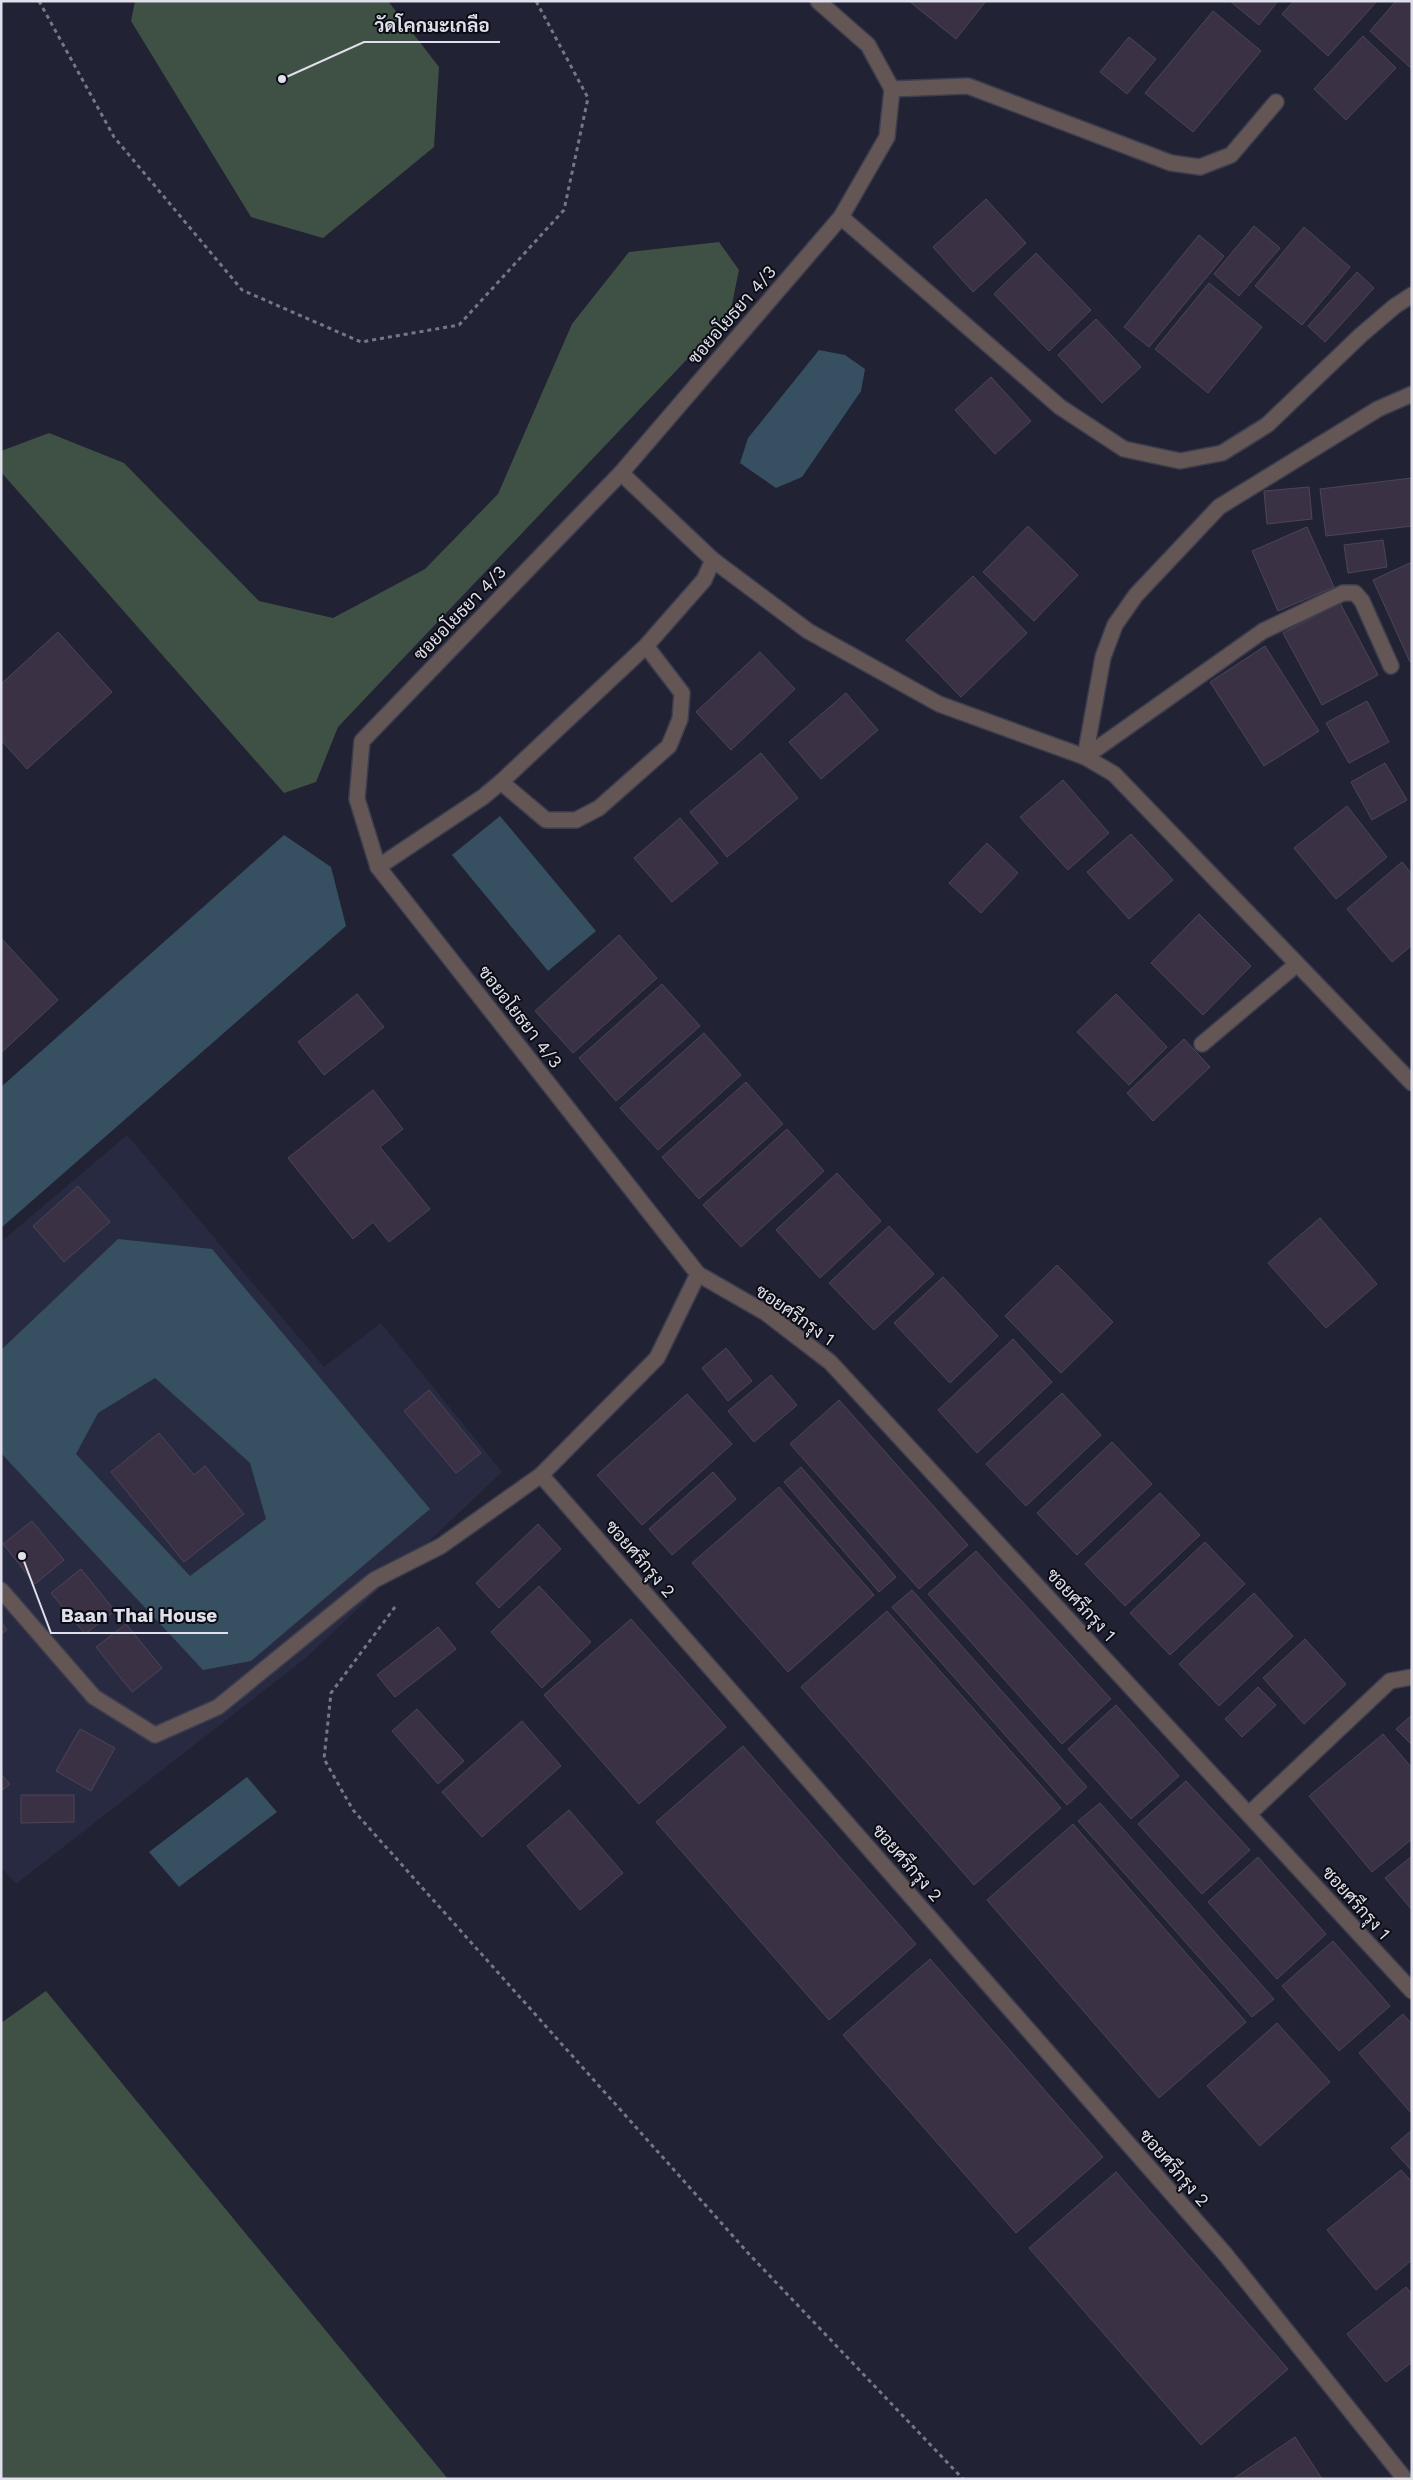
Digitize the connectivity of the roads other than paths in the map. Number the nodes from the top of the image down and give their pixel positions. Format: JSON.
{"nodes":[{"id":1,"x":818,"y":1,"type":"edge"},
{"id":2,"x":892,"y":89,"type":"junction"},
{"id":3,"x":1276,"y":102,"type":"dead end"},
{"id":4,"x":840,"y":217,"type":"junction"},
{"id":5,"x":1412,"y":295,"type":"edge"},
{"id":6,"x":1412,"y":394,"type":"edge"},
{"id":7,"x":621,"y":473,"type":"junction"},
{"id":8,"x":713,"y":560,"type":"junction"},
{"id":9,"x":646,"y":646,"type":"junction"},
{"id":10,"x":1391,"y":666,"type":"dead end"},
{"id":11,"x":1085,"y":757,"type":"junction"},
{"id":12,"x":501,"y":782,"type":"junction"},
{"id":13,"x":378,"y":867,"type":"junction"},
{"id":14,"x":1298,"y":964,"type":"junction"},
{"id":15,"x":1202,"y":1044,"type":"dead end"},
{"id":16,"x":1412,"y":1083,"type":"edge"},
{"id":17,"x":698,"y":1274,"type":"junction"},
{"id":18,"x":541,"y":1475,"type":"junction"},
{"id":19,"x":1,"y":1590,"type":"edge"},
{"id":20,"x":1412,"y":1677,"type":"edge"},
{"id":21,"x":1250,"y":1813,"type":"junction"},
{"id":22,"x":1412,"y":1991,"type":"edge"},
{"id":23,"x":1405,"y":2479,"type":"edge"}],
"edges":[{"from":1,"to":2,"type":"street"},
{"from":2,"to":3,"type":"street"},
{"from":2,"to":4,"type":"street","name":"ซอยอโยธยา 4/3"},
{"from":4,"to":5,"type":"street"},
{"from":4,"to":7,"type":"street","name":"ซอยอโยธยา 4/3"},
{"from":6,"to":11,"type":"street"},
{"from":7,"to":8,"type":"street"},
{"from":7,"to":13,"type":"street","name":"ซอยอโยธยา 4/3"},
{"from":8,"to":9,"type":"street"},
{"from":8,"to":11,"type":"street"},
{"from":9,"to":12,"type":"street"},
{"from":9,"to":12,"type":"street"},
{"from":10,"to":11,"type":"street"},
{"from":11,"to":14,"type":"street"},
{"from":12,"to":13,"type":"street"},
{"from":13,"to":17,"type":"street","name":"ซอยอโยธยา 4/3"},
{"from":14,"to":15,"type":"street"},
{"from":14,"to":16,"type":"street"},
{"from":17,"to":18,"type":"street"},
{"from":17,"to":21,"type":"street","name":"ซอยศรีกรุง 1"},
{"from":18,"to":19,"type":"street"},
{"from":18,"to":23,"type":"street","name":"ซอยศรีกรุง 2"},
{"from":20,"to":21,"type":"street"},
{"from":21,"to":22,"type":"street","name":"ซอยศรีกรุง 1"}]}
